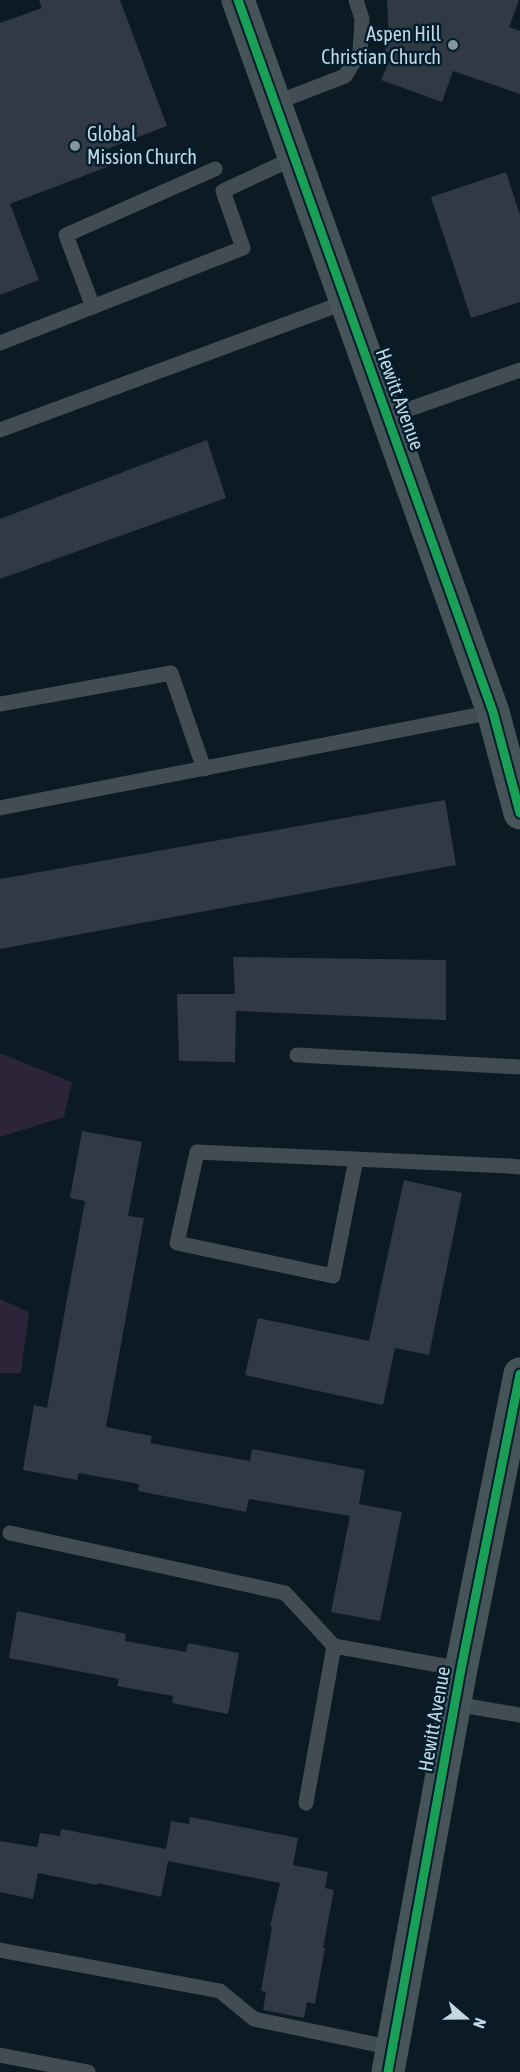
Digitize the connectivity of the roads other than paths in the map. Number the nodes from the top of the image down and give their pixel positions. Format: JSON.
{"nodes":[{"id":1,"x":238,"y":0,"type":"edge"},
{"id":2,"x":356,"y":0,"type":"edge"},
{"id":3,"x":275,"y":103,"type":"junction"},
{"id":4,"x":294,"y":158,"type":"junction"},
{"id":5,"x":215,"y":169,"type":"dead end"},
{"id":6,"x":346,"y":302,"type":"junction"},
{"id":7,"x":93,"y":307,"type":"junction"},
{"id":8,"x":0,"y":343,"type":"edge"},
{"id":9,"x":520,"y":370,"type":"edge"},
{"id":10,"x":387,"y":417,"type":"junction"},
{"id":11,"x":0,"y":430,"type":"edge"},
{"id":12,"x":0,"y":704,"type":"edge"},
{"id":13,"x":493,"y":712,"type":"junction"},
{"id":14,"x":204,"y":769,"type":"junction"},
{"id":15,"x":0,"y":808,"type":"edge"},
{"id":16,"x":520,"y":813,"type":"edge"},
{"id":17,"x":297,"y":1055,"type":"dead end"},
{"id":18,"x":520,"y":1067,"type":"edge"},
{"id":19,"x":356,"y":1159,"type":"junction"},
{"id":20,"x":520,"y":1167,"type":"edge"},
{"id":21,"x":520,"y":1374,"type":"edge"},
{"id":22,"x":10,"y":1533,"type":"dead end"},
{"id":23,"x":334,"y":1646,"type":"junction"},
{"id":24,"x":461,"y":1669,"type":"junction"},
{"id":25,"x":455,"y":1704,"type":"junction"},
{"id":26,"x":520,"y":1715,"type":"edge"},
{"id":27,"x":306,"y":1803,"type":"dead end"},
{"id":28,"x":0,"y":1950,"type":"edge"},
{"id":29,"x":0,"y":2055,"type":"edge"},
{"id":30,"x":390,"y":2060,"type":"edge"},
{"id":31,"x":88,"y":2072,"type":"edge"}],
"edges":[{"from":1,"to":3,"type":"street","name":"Hewitt Avenue"},
{"from":2,"to":3,"type":"lane"},
{"from":3,"to":4,"type":"street","name":"Hewitt Avenue"},
{"from":4,"to":6,"type":"street","name":"Hewitt Avenue"},
{"from":4,"to":7,"type":"lane"},
{"from":5,"to":7,"type":"lane"},
{"from":6,"to":10,"type":"street","name":"Hewitt Avenue"},
{"from":6,"to":11,"type":"lane"},
{"from":7,"to":8,"type":"lane"},
{"from":9,"to":10,"type":"lane"},
{"from":10,"to":13,"type":"street","name":"Hewitt Avenue"},
{"from":12,"to":14,"type":"lane"},
{"from":13,"to":14,"type":"lane"},
{"from":13,"to":16,"type":"street","name":"Hewitt Avenue"},
{"from":14,"to":15,"type":"lane"},
{"from":17,"to":18,"type":"lane"},
{"from":19,"to":19,"type":"lane"},
{"from":19,"to":20,"type":"lane"},
{"from":21,"to":24,"type":"street","name":"Hewitt Avenue"},
{"from":22,"to":23,"type":"lane"},
{"from":23,"to":24,"type":"lane"},
{"from":23,"to":27,"type":"lane"},
{"from":24,"to":25,"type":"street","name":"Hewitt Avenue"},
{"from":25,"to":26,"type":"lane"},
{"from":25,"to":30,"type":"street","name":"Hewitt Avenue"},
{"from":28,"to":30,"type":"lane"},
{"from":29,"to":31,"type":"lane"}]}
